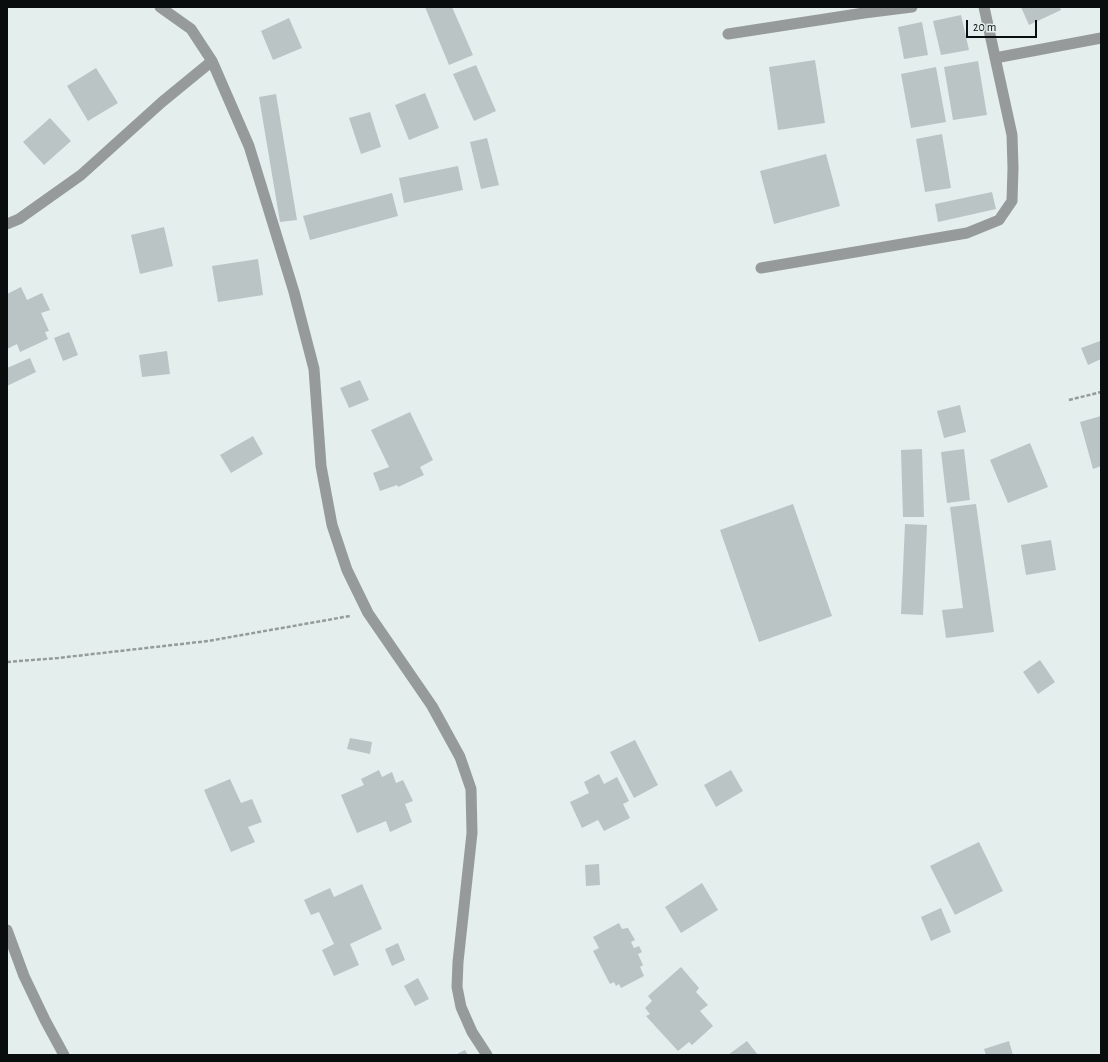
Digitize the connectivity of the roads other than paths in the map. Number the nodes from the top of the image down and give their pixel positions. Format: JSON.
{"nodes":[{"id":1,"x":160,"y":7,"type":"edge"},
{"id":2,"x":912,"y":7,"type":"edge"},
{"id":3,"x":984,"y":7,"type":"edge"},
{"id":4,"x":728,"y":34,"type":"dead end"},
{"id":5,"x":1101,"y":38,"type":"edge"},
{"id":6,"x":995,"y":58,"type":"junction"},
{"id":7,"x":212,"y":61,"type":"junction"},
{"id":8,"x":7,"y":224,"type":"edge"},
{"id":9,"x":761,"y":268,"type":"dead end"},
{"id":10,"x":7,"y":930,"type":"edge"},
{"id":11,"x":64,"y":1055,"type":"edge"},
{"id":12,"x":487,"y":1055,"type":"edge"}],
"edges":[{"from":1,"to":7,"type":"street"},
{"from":2,"to":4,"type":"street"},
{"from":3,"to":6,"type":"street"},
{"from":5,"to":6,"type":"street"},
{"from":6,"to":9,"type":"street"},
{"from":7,"to":8,"type":"street"},
{"from":7,"to":12,"type":"street"},
{"from":10,"to":11,"type":"street"}]}
